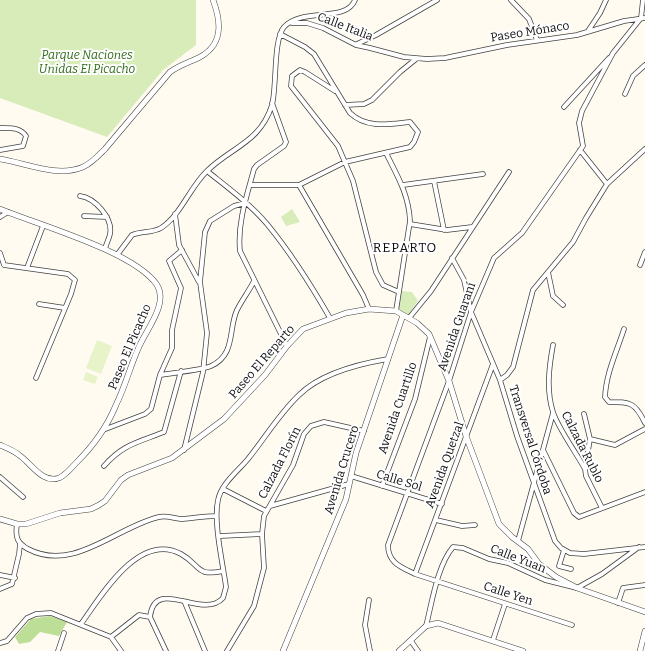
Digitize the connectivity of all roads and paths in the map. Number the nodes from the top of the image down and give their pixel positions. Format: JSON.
{"nodes":[{"id":1,"x":213,"y":0,"type":"edge"},
{"id":2,"x":355,"y":0,"type":"edge"},
{"id":3,"x":437,"y":0,"type":"edge"},
{"id":4,"x":511,"y":0,"type":"edge"},
{"id":5,"x":606,"y":0,"type":"edge"},
{"id":6,"x":643,"y":0,"type":"edge"},
{"id":7,"x":643,"y":18,"type":"edge"},
{"id":8,"x":289,"y":23,"type":"junction"},
{"id":9,"x":588,"y":32,"type":"junction"},
{"id":10,"x":280,"y":34,"type":"junction"},
{"id":11,"x":537,"y":40,"type":"junction"},
{"id":12,"x":356,"y":44,"type":"junction"},
{"id":13,"x":613,"y":53,"type":"junction"},
{"id":14,"x":416,"y":59,"type":"junction"},
{"id":15,"x":645,"y":65,"type":"edge"},
{"id":16,"x":339,"y":94,"type":"junction"},
{"id":17,"x":625,"y":94,"type":"dead end"},
{"id":18,"x":272,"y":103,"type":"junction"},
{"id":19,"x":345,"y":105,"type":"junction"},
{"id":20,"x":564,"y":107,"type":"dead end"},
{"id":21,"x":0,"y":128,"type":"edge"},
{"id":22,"x":645,"y":149,"type":"edge"},
{"id":23,"x":0,"y":150,"type":"edge"},
{"id":24,"x":580,"y":150,"type":"junction"},
{"id":25,"x":386,"y":153,"type":"junction"},
{"id":26,"x":0,"y":159,"type":"edge"},
{"id":27,"x":344,"y":162,"type":"junction"},
{"id":28,"x":207,"y":171,"type":"junction"},
{"id":29,"x":509,"y":172,"type":"dead end"},
{"id":30,"x":483,"y":174,"type":"dead end"},
{"id":31,"x":434,"y":181,"type":"junction"},
{"id":32,"x":607,"y":184,"type":"junction"},
{"id":33,"x":250,"y":185,"type":"junction"},
{"id":34,"x":298,"y":185,"type":"junction"},
{"id":35,"x":403,"y":185,"type":"junction"},
{"id":36,"x":80,"y":196,"type":"dead end"},
{"id":37,"x":245,"y":203,"type":"junction"},
{"id":38,"x":0,"y":209,"type":"edge"},
{"id":39,"x":8,"y":212,"type":"junction"},
{"id":40,"x":175,"y":214,"type":"junction"},
{"id":41,"x":84,"y":216,"type":"dead end"},
{"id":42,"x":0,"y":217,"type":"edge"},
{"id":43,"x":106,"y":217,"type":"junction"},
{"id":44,"x":410,"y":224,"type":"junction"},
{"id":45,"x":43,"y":226,"type":"junction"},
{"id":46,"x":473,"y":226,"type":"junction"},
{"id":47,"x":444,"y":230,"type":"junction"},
{"id":48,"x":105,"y":249,"type":"junction"},
{"id":49,"x":182,"y":250,"type":"junction"},
{"id":50,"x":645,"y":252,"type":"edge"},
{"id":51,"x":0,"y":253,"type":"edge"},
{"id":52,"x":117,"y":255,"type":"junction"},
{"id":53,"x":452,"y":258,"type":"junction"},
{"id":54,"x":640,"y":265,"type":"dead end"},
{"id":55,"x":27,"y":268,"type":"junction"},
{"id":56,"x":548,"y":272,"type":"junction"},
{"id":57,"x":254,"y":281,"type":"junction"},
{"id":58,"x":200,"y":282,"type":"junction"},
{"id":59,"x":399,"y":292,"type":"junction"},
{"id":60,"x":39,"y":304,"type":"dead end"},
{"id":61,"x":563,"y":305,"type":"dead end"},
{"id":62,"x":65,"y":308,"type":"junction"},
{"id":63,"x":369,"y":308,"type":"junction"},
{"id":64,"x":396,"y":311,"type":"junction"},
{"id":65,"x":470,"y":312,"type":"junction"},
{"id":66,"x":403,"y":315,"type":"junction"},
{"id":67,"x":330,"y":318,"type":"junction"},
{"id":68,"x":409,"y":318,"type":"junction"},
{"id":69,"x":624,"y":329,"type":"dead end"},
{"id":70,"x":430,"y":337,"type":"junction"},
{"id":71,"x":553,"y":345,"type":"dead end"},
{"id":72,"x":287,"y":346,"type":"junction"},
{"id":73,"x":388,"y":359,"type":"junction"},
{"id":74,"x":493,"y":363,"type":"junction"},
{"id":75,"x":202,"y":368,"type":"junction"},
{"id":76,"x":182,"y":370,"type":"junction"},
{"id":77,"x":160,"y":375,"type":"junction"},
{"id":78,"x":36,"y":378,"type":"dead end"},
{"id":79,"x":500,"y":380,"type":"junction"},
{"id":80,"x":449,"y":381,"type":"junction"},
{"id":81,"x":553,"y":413,"type":"junction"},
{"id":82,"x":584,"y":414,"type":"dead end"},
{"id":83,"x":645,"y":423,"type":"edge"},
{"id":84,"x":645,"y":429,"type":"edge"},
{"id":85,"x":103,"y":430,"type":"junction"},
{"id":86,"x":364,"y":432,"type":"junction"},
{"id":87,"x":466,"y":436,"type":"junction"},
{"id":88,"x":590,"y":439,"type":"junction"},
{"id":89,"x":0,"y":445,"type":"edge"},
{"id":90,"x":184,"y":450,"type":"junction"},
{"id":91,"x":544,"y":450,"type":"junction"},
{"id":92,"x":104,"y":466,"type":"dead end"},
{"id":93,"x":585,"y":469,"type":"junction"},
{"id":94,"x":351,"y":476,"type":"junction"},
{"id":95,"x":0,"y":477,"type":"edge"},
{"id":96,"x":533,"y":482,"type":"junction"},
{"id":97,"x":349,"y":484,"type":"junction"},
{"id":98,"x":382,"y":486,"type":"junction"},
{"id":99,"x":223,"y":489,"type":"junction"},
{"id":100,"x":645,"y":492,"type":"edge"},
{"id":101,"x":408,"y":494,"type":"junction"},
{"id":102,"x":22,"y":497,"type":"dead end"},
{"id":103,"x":442,"y":504,"type":"junction"},
{"id":104,"x":270,"y":506,"type":"junction"},
{"id":105,"x":602,"y":508,"type":"junction"},
{"id":106,"x":266,"y":511,"type":"junction"},
{"id":107,"x":216,"y":516,"type":"junction"},
{"id":108,"x":0,"y":519,"type":"edge"},
{"id":109,"x":436,"y":520,"type":"junction"},
{"id":110,"x":17,"y":524,"type":"junction"},
{"id":111,"x":475,"y":525,"type":"dead end"},
{"id":112,"x":262,"y":534,"type":"junction"},
{"id":113,"x":220,"y":536,"type":"junction"},
{"id":114,"x":518,"y":541,"type":"junction"},
{"id":115,"x":20,"y":544,"type":"junction"},
{"id":116,"x":639,"y":547,"type":"junction"},
{"id":117,"x":645,"y":547,"type":"edge"},
{"id":118,"x":564,"y":550,"type":"junction"},
{"id":119,"x":571,"y":569,"type":"dead end"},
{"id":120,"x":223,"y":571,"type":"junction"},
{"id":121,"x":415,"y":574,"type":"junction"},
{"id":122,"x":0,"y":575,"type":"edge"},
{"id":123,"x":14,"y":578,"type":"junction"},
{"id":124,"x":438,"y":582,"type":"junction"},
{"id":125,"x":645,"y":585,"type":"edge"},
{"id":126,"x":577,"y":588,"type":"junction"},
{"id":127,"x":0,"y":590,"type":"edge"},
{"id":128,"x":369,"y":600,"type":"dead end"},
{"id":129,"x":185,"y":603,"type":"junction"},
{"id":130,"x":618,"y":603,"type":"junction"},
{"id":131,"x":504,"y":604,"type":"junction"},
{"id":132,"x":645,"y":612,"type":"edge"},
{"id":133,"x":150,"y":617,"type":"junction"},
{"id":134,"x":81,"y":624,"type":"junction"},
{"id":135,"x":572,"y":625,"type":"dead end"},
{"id":136,"x":426,"y":626,"type":"junction"},
{"id":137,"x":645,"y":631,"type":"edge"},
{"id":138,"x":64,"y":633,"type":"dead end"},
{"id":139,"x":111,"y":637,"type":"junction"},
{"id":140,"x":493,"y":640,"type":"junction"},
{"id":141,"x":411,"y":642,"type":"junction"},
{"id":142,"x":0,"y":643,"type":"edge"},
{"id":143,"x":58,"y":651,"type":"edge"},
{"id":144,"x":121,"y":651,"type":"edge"},
{"id":145,"x":166,"y":651,"type":"edge"},
{"id":146,"x":205,"y":651,"type":"edge"},
{"id":147,"x":227,"y":651,"type":"edge"},
{"id":148,"x":283,"y":651,"type":"edge"},
{"id":149,"x":370,"y":651,"type":"edge"},
{"id":150,"x":400,"y":651,"type":"edge"},
{"id":151,"x":418,"y":651,"type":"edge"},
{"id":152,"x":523,"y":651,"type":"edge"},
{"id":153,"x":640,"y":651,"type":"edge"}],
"edges":[{"from":1,"to":26,"type":"street"},
{"from":2,"to":8,"type":"street"},
{"from":3,"to":12,"type":"street"},
{"from":4,"to":11,"type":"street"},
{"from":5,"to":9,"type":"street"},
{"from":6,"to":7,"type":"street"},
{"from":7,"to":9,"type":"street","name":"Paseo Mónaco"},
{"from":7,"to":13,"type":"street"},
{"from":8,"to":10,"type":"street"},
{"from":8,"to":12,"type":"street","name":"Calle Italia"},
{"from":9,"to":11,"type":"street","name":"Paseo Mónaco"},
{"from":10,"to":16,"type":"street"},
{"from":10,"to":18,"type":"street"},
{"from":11,"to":14,"type":"street","name":"Paseo Mónaco"},
{"from":12,"to":14,"type":"street","name":"Calle Italia"},
{"from":13,"to":20,"type":"street"},
{"from":13,"to":24,"type":"street"},
{"from":14,"to":19,"type":"street"},
{"from":15,"to":17,"type":"street"},
{"from":16,"to":19,"type":"street"},
{"from":16,"to":27,"type":"street"},
{"from":18,"to":28,"type":"street"},
{"from":18,"to":33,"type":"street"},
{"from":19,"to":25,"type":"street"},
{"from":21,"to":23,"type":"street"},
{"from":22,"to":32,"type":"street"},
{"from":24,"to":32,"type":"street"},
{"from":24,"to":65,"type":"street","name":"Avenida Guaraní"},
{"from":25,"to":27,"type":"street"},
{"from":25,"to":35,"type":"street"},
{"from":27,"to":34,"type":"street"},
{"from":27,"to":59,"type":"street"},
{"from":28,"to":37,"type":"street"},
{"from":28,"to":40,"type":"street"},
{"from":29,"to":46,"type":"street"},
{"from":30,"to":31,"type":"street"},
{"from":31,"to":35,"type":"street"},
{"from":31,"to":47,"type":"street"},
{"from":32,"to":56,"type":"street"},
{"from":33,"to":34,"type":"street"},
{"from":33,"to":37,"type":"street"},
{"from":34,"to":63,"type":"street"},
{"from":35,"to":44,"type":"street"},
{"from":36,"to":43,"type":"street"},
{"from":37,"to":57,"type":"street"},
{"from":37,"to":58,"type":"street"},
{"from":37,"to":67,"type":"street"},
{"from":38,"to":39,"type":"street","name":"Paseo El Picacho"},
{"from":39,"to":42,"type":"street"},
{"from":39,"to":45,"type":"street","name":"Paseo El Picacho"},
{"from":40,"to":49,"type":"street"},
{"from":40,"to":52,"type":"street"},
{"from":41,"to":43,"type":"street"},
{"from":43,"to":48,"type":"street"},
{"from":44,"to":47,"type":"street"},
{"from":44,"to":59,"type":"street"},
{"from":45,"to":48,"type":"street","name":"Paseo El Picacho"},
{"from":45,"to":55,"type":"street"},
{"from":46,"to":47,"type":"street"},
{"from":46,"to":53,"type":"street"},
{"from":48,"to":52,"type":"street","name":"Paseo El Picacho"},
{"from":49,"to":58,"type":"street"},
{"from":49,"to":77,"type":"street"},
{"from":50,"to":54,"type":"street"},
{"from":51,"to":55,"type":"street"},
{"from":52,"to":85,"type":"street","name":"Paseo El Picacho"},
{"from":53,"to":65,"type":"street","name":"Transversal Córdoba"},
{"from":53,"to":68,"type":"street"},
{"from":55,"to":62,"type":"street"},
{"from":56,"to":61,"type":"street"},
{"from":56,"to":79,"type":"street"},
{"from":57,"to":72,"type":"street"},
{"from":57,"to":75,"type":"street"},
{"from":58,"to":75,"type":"street"},
{"from":59,"to":64,"type":"street"},
{"from":60,"to":62,"type":"street"},
{"from":62,"to":78,"type":"street"},
{"from":63,"to":64,"type":"street","name":"Paseo El Reparto"},
{"from":63,"to":67,"type":"street","name":"Paseo El Reparto"},
{"from":64,"to":66,"type":"street","name":"Paseo El Reparto"},
{"from":65,"to":74,"type":"street","name":"Transversal Córdoba"},
{"from":65,"to":80,"type":"street","name":"Avenida Guaraní"},
{"from":66,"to":68,"type":"street","name":"Paseo El Reparto"},
{"from":66,"to":73,"type":"street","name":"Avenida Crucero"},
{"from":67,"to":72,"type":"street","name":"Paseo El Reparto"},
{"from":68,"to":70,"type":"street","name":"Paseo El Reparto"},
{"from":69,"to":83,"type":"street"},
{"from":70,"to":80,"type":"street","name":"Paseo El Reparto"},
{"from":70,"to":98,"type":"street","name":"Avenida Cuartillo"},
{"from":71,"to":81,"type":"street","name":"Calzada Rublo"},
{"from":72,"to":90,"type":"street","name":"Paseo El Reparto"},
{"from":73,"to":86,"type":"street","name":"Avenida Crucero"},
{"from":73,"to":99,"type":"street"},
{"from":74,"to":79,"type":"street","name":"Transversal Córdoba"},
{"from":74,"to":87,"type":"street","name":"Avenida Quetzal"},
{"from":75,"to":76,"type":"street"},
{"from":75,"to":90,"type":"street"},
{"from":76,"to":77,"type":"street"},
{"from":76,"to":92,"type":"street"},
{"from":77,"to":85,"type":"street"},
{"from":79,"to":96,"type":"street","name":"Transversal Córdoba"},
{"from":80,"to":87,"type":"street","name":"Paseo El Reparto"},
{"from":80,"to":101,"type":"street","name":"Avenida Guaraní"},
{"from":81,"to":91,"type":"street"},
{"from":81,"to":93,"type":"street","name":"Calzada Rublo"},
{"from":82,"to":88,"type":"street"},
{"from":84,"to":88,"type":"street"},
{"from":85,"to":89,"type":"street","name":"Paseo El Picacho"},
{"from":86,"to":94,"type":"street","name":"Avenida Crucero"},
{"from":86,"to":104,"type":"street","name":"Calzada Florín"},
{"from":87,"to":103,"type":"street","name":"Avenida Quetzal"},
{"from":87,"to":114,"type":"street","name":"Paseo El Reparto"},
{"from":88,"to":93,"type":"street"},
{"from":90,"to":110,"type":"street","name":"Paseo El Reparto"},
{"from":91,"to":96,"type":"street"},
{"from":91,"to":105,"type":"street"},
{"from":93,"to":105,"type":"street","name":"Calzada Rublo"},
{"from":94,"to":97,"type":"street","name":"Avenida Crucero"},
{"from":94,"to":98,"type":"street","name":"Calle Sol"},
{"from":95,"to":102,"type":"street"},
{"from":96,"to":114,"type":"street"},
{"from":96,"to":118,"type":"street","name":"Transversal Córdoba"},
{"from":97,"to":104,"type":"street"},
{"from":97,"to":148,"type":"street","name":"Avenida Crucero"},
{"from":98,"to":101,"type":"street","name":"Calle Sol"},
{"from":99,"to":106,"type":"street"},
{"from":99,"to":107,"type":"street"},
{"from":100,"to":105,"type":"street"},
{"from":101,"to":103,"type":"street","name":"Calle Sol"},
{"from":101,"to":121,"type":"street","name":"Avenida Guaraní"},
{"from":103,"to":109,"type":"street","name":"Avenida Quetzal"},
{"from":104,"to":106,"type":"street","name":"Calzada Florín"},
{"from":106,"to":112,"type":"street","name":"Calzada Florín"},
{"from":107,"to":113,"type":"street"},
{"from":107,"to":115,"type":"street"},
{"from":108,"to":110,"type":"street","name":"Paseo El Reparto"},
{"from":109,"to":111,"type":"street"},
{"from":109,"to":121,"type":"street","name":"Avenida Quetzal"},
{"from":110,"to":115,"type":"street"},
{"from":112,"to":113,"type":"street"},
{"from":112,"to":147,"type":"street","name":"Calzada Florín"},
{"from":113,"to":120,"type":"street"},
{"from":114,"to":126,"type":"street","name":"Paseo El Reparto"},
{"from":115,"to":123,"type":"street"},
{"from":116,"to":117,"type":"street"},
{"from":116,"to":118,"type":"street"},
{"from":116,"to":126,"type":"street"},
{"from":118,"to":119,"type":"street"},
{"from":120,"to":129,"type":"street"},
{"from":120,"to":134,"type":"street"},
{"from":121,"to":124,"type":"street","name":"Avenida Guaraní"},
{"from":122,"to":123,"type":"street"},
{"from":123,"to":127,"type":"street"},
{"from":124,"to":126,"type":"street","name":"Calle Yuan"},
{"from":124,"to":131,"type":"street","name":"Calle Yen"},
{"from":124,"to":136,"type":"street"},
{"from":125,"to":130,"type":"street"},
{"from":126,"to":130,"type":"street","name":"Paseo El Reparto"},
{"from":128,"to":149,"type":"street"},
{"from":129,"to":133,"type":"street"},
{"from":129,"to":146,"type":"street"},
{"from":130,"to":132,"type":"street","name":"Paseo El Reparto"},
{"from":131,"to":135,"type":"street","name":"Calle Yen"},
{"from":131,"to":140,"type":"street"},
{"from":133,"to":139,"type":"street"},
{"from":133,"to":145,"type":"street"},
{"from":134,"to":139,"type":"street"},
{"from":134,"to":142,"type":"street"},
{"from":136,"to":140,"type":"street"},
{"from":136,"to":141,"type":"street"},
{"from":137,"to":153,"type":"street"},
{"from":138,"to":143,"type":"street"},
{"from":139,"to":144,"type":"street"},
{"from":140,"to":152,"type":"street"},
{"from":141,"to":150,"type":"street"},
{"from":141,"to":151,"type":"street"}]}
